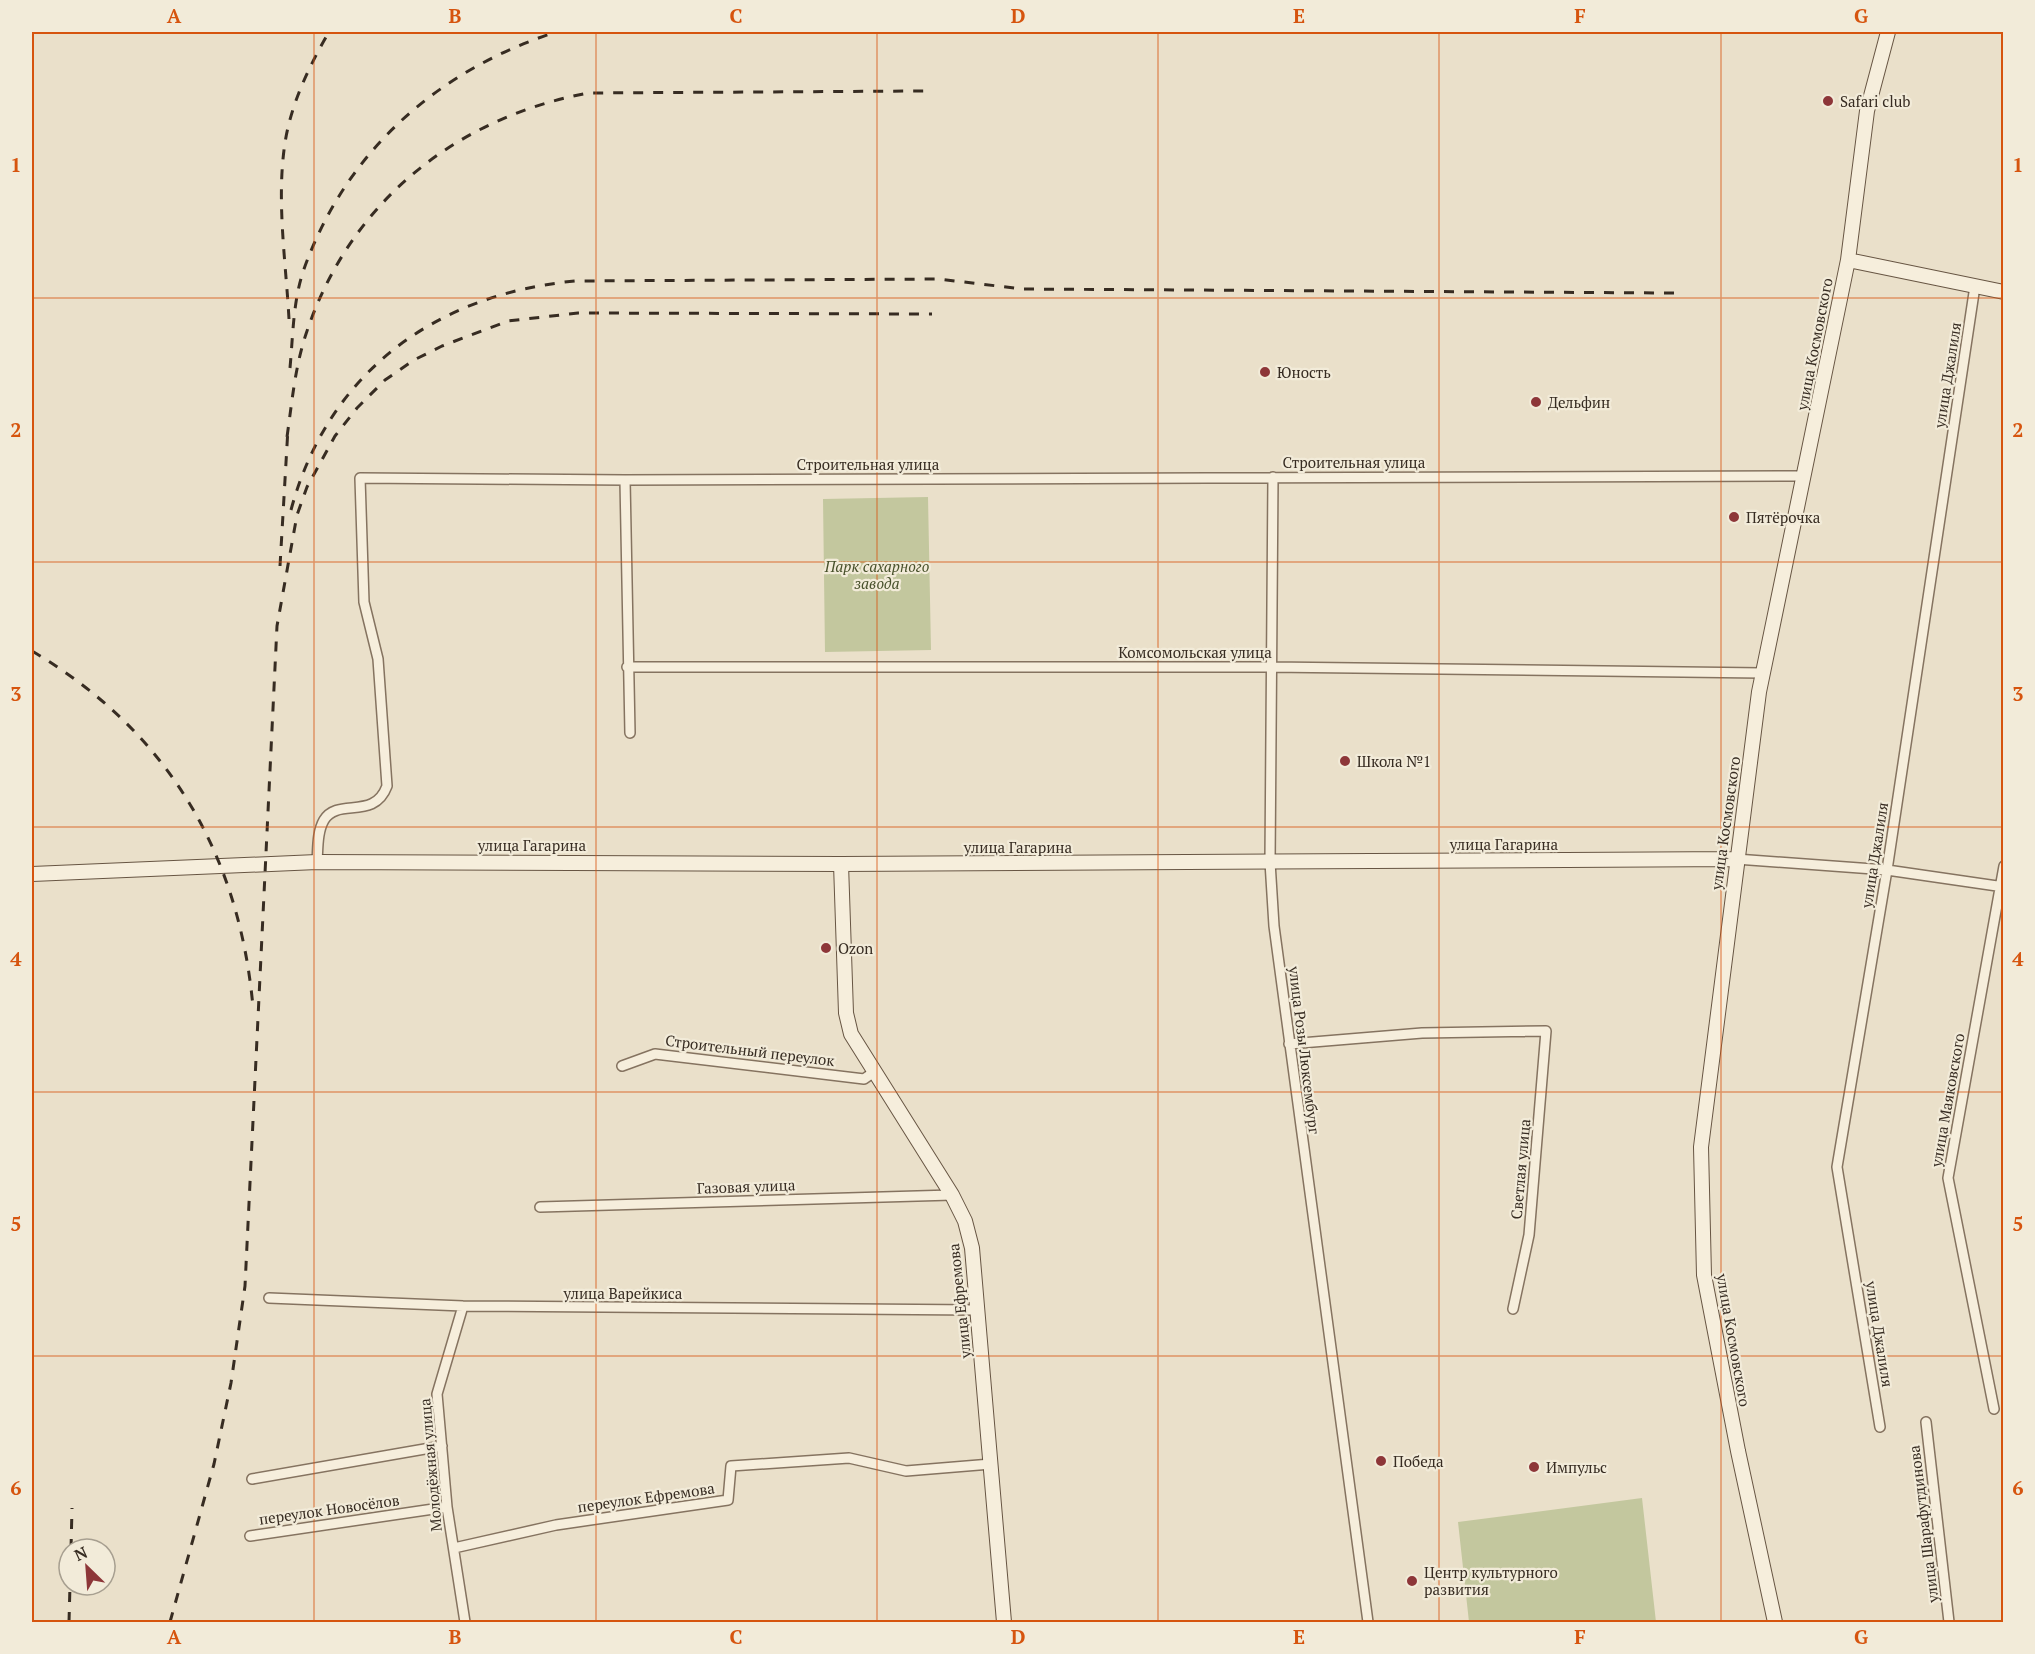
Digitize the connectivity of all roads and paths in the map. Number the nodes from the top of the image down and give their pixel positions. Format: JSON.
{"nodes":[{"id":1,"x":1888,"y":32,"type":"edge"},
{"id":2,"x":1848,"y":260,"type":"junction"},
{"id":3,"x":1975,"y":286,"type":"junction"},
{"id":4,"x":2004,"y":292,"type":"edge"},
{"id":5,"x":1805,"y":476,"type":"junction"},
{"id":6,"x":1273,"y":477,"type":"junction"},
{"id":7,"x":625,"y":480,"type":"junction"},
{"id":8,"x":1270,"y":667,"type":"junction"},
{"id":9,"x":627,"y":668,"type":"junction"},
{"id":10,"x":1762,"y":673,"type":"junction"},
{"id":11,"x":630,"y":734,"type":"dead end"},
{"id":12,"x":1736,"y":859,"type":"junction"},
{"id":13,"x":317,"y":862,"type":"junction"},
{"id":14,"x":1270,"y":862,"type":"junction"},
{"id":15,"x":841,"y":864,"type":"junction"},
{"id":16,"x":2004,"y":866,"type":"edge"},
{"id":17,"x":1887,"y":870,"type":"junction"},
{"id":18,"x":32,"y":874,"type":"edge"},
{"id":19,"x":2002,"y":887,"type":"edge"},
{"id":20,"x":1289,"y":1044,"type":"junction"},
{"id":21,"x":622,"y":1066,"type":"dead end"},
{"id":22,"x":874,"y":1072,"type":"junction"},
{"id":23,"x":952,"y":1195,"type":"junction"},
{"id":24,"x":540,"y":1207,"type":"dead end"},
{"id":25,"x":269,"y":1298,"type":"dead end"},
{"id":26,"x":463,"y":1306,"type":"junction"},
{"id":27,"x":1514,"y":1309,"type":"dead end"},
{"id":28,"x":977,"y":1310,"type":"junction"},
{"id":29,"x":1994,"y":1409,"type":"dead end"},
{"id":30,"x":1926,"y":1422,"type":"dead end"},
{"id":31,"x":1880,"y":1427,"type":"dead end"},
{"id":32,"x":442,"y":1446,"type":"junction"},
{"id":33,"x":991,"y":1464,"type":"junction"},
{"id":34,"x":252,"y":1479,"type":"dead end"},
{"id":35,"x":447,"y":1507,"type":"junction"},
{"id":36,"x":250,"y":1536,"type":"dead end"},
{"id":37,"x":454,"y":1548,"type":"junction"},
{"id":38,"x":465,"y":1623,"type":"edge"},
{"id":39,"x":1004,"y":1623,"type":"edge"},
{"id":40,"x":1368,"y":1623,"type":"edge"},
{"id":41,"x":1775,"y":1623,"type":"edge"},
{"id":42,"x":1950,"y":1623,"type":"edge"}],
"edges":[{"from":1,"to":2,"type":"street","name":"улица Космовского"},
{"from":2,"to":3,"type":"street"},
{"from":2,"to":5,"type":"street","name":"улица Космовского"},
{"from":3,"to":4,"type":"street"},
{"from":3,"to":17,"type":"street","name":"улица Джалиля"},
{"from":5,"to":6,"type":"street","name":"Строительная улица"},
{"from":5,"to":10,"type":"street","name":"улица Космовского"},
{"from":6,"to":7,"type":"street","name":"Строительная улица"},
{"from":6,"to":8,"type":"street","name":"улица Розы Люксембург"},
{"from":7,"to":9,"type":"street"},
{"from":7,"to":13,"type":"street","name":"Строительная улица"},
{"from":8,"to":9,"type":"street","name":"Комсомольская улица"},
{"from":8,"to":10,"type":"street","name":"Комсомольская улица"},
{"from":8,"to":14,"type":"street","name":"улица Розы Люксембург"},
{"from":9,"to":11,"type":"street"},
{"from":10,"to":12,"type":"street","name":"улица Космовского"},
{"from":12,"to":14,"type":"street","name":"улица Гагарина"},
{"from":12,"to":17,"type":"street","name":"улица Гагарина"},
{"from":12,"to":41,"type":"street","name":"улица Космовского"},
{"from":13,"to":15,"type":"street","name":"улица Гагарина"},
{"from":13,"to":18,"type":"street","name":"улица Гагарина"},
{"from":14,"to":15,"type":"street","name":"улица Гагарина"},
{"from":14,"to":20,"type":"street","name":"улица Розы Люксембург"},
{"from":15,"to":22,"type":"street","name":"улица Ефремова"},
{"from":16,"to":19,"type":"street","name":"улица Маяковского"},
{"from":17,"to":19,"type":"street","name":"улица Гагарина"},
{"from":17,"to":31,"type":"street","name":"улица Джалиля"},
{"from":19,"to":29,"type":"street","name":"улица Маяковского"},
{"from":20,"to":27,"type":"street","name":"Светлая улица"},
{"from":20,"to":40,"type":"street","name":"улица Розы Люксембург"},
{"from":21,"to":22,"type":"street","name":"Строительный переулок"},
{"from":22,"to":23,"type":"street","name":"улица Ефремова"},
{"from":23,"to":24,"type":"street","name":"Газовая улица"},
{"from":23,"to":28,"type":"street","name":"улица Ефремова"},
{"from":25,"to":26,"type":"street","name":"улица Варейкиса"},
{"from":26,"to":28,"type":"street","name":"улица Варейкиса"},
{"from":26,"to":32,"type":"street","name":"Молодёжная улица"},
{"from":28,"to":33,"type":"street","name":"улица Ефремова"},
{"from":30,"to":42,"type":"street","name":"улица Шарафутдинова"},
{"from":32,"to":34,"type":"street"},
{"from":32,"to":35,"type":"street","name":"Молодёжная улица"},
{"from":33,"to":37,"type":"street","name":"переулок Ефремова"},
{"from":33,"to":39,"type":"street","name":"улица Ефремова"},
{"from":35,"to":36,"type":"street","name":"переулок Новосёлов"},
{"from":35,"to":37,"type":"street","name":"Молодёжная улица"},
{"from":37,"to":38,"type":"street","name":"Молодёжная улица"}]}
